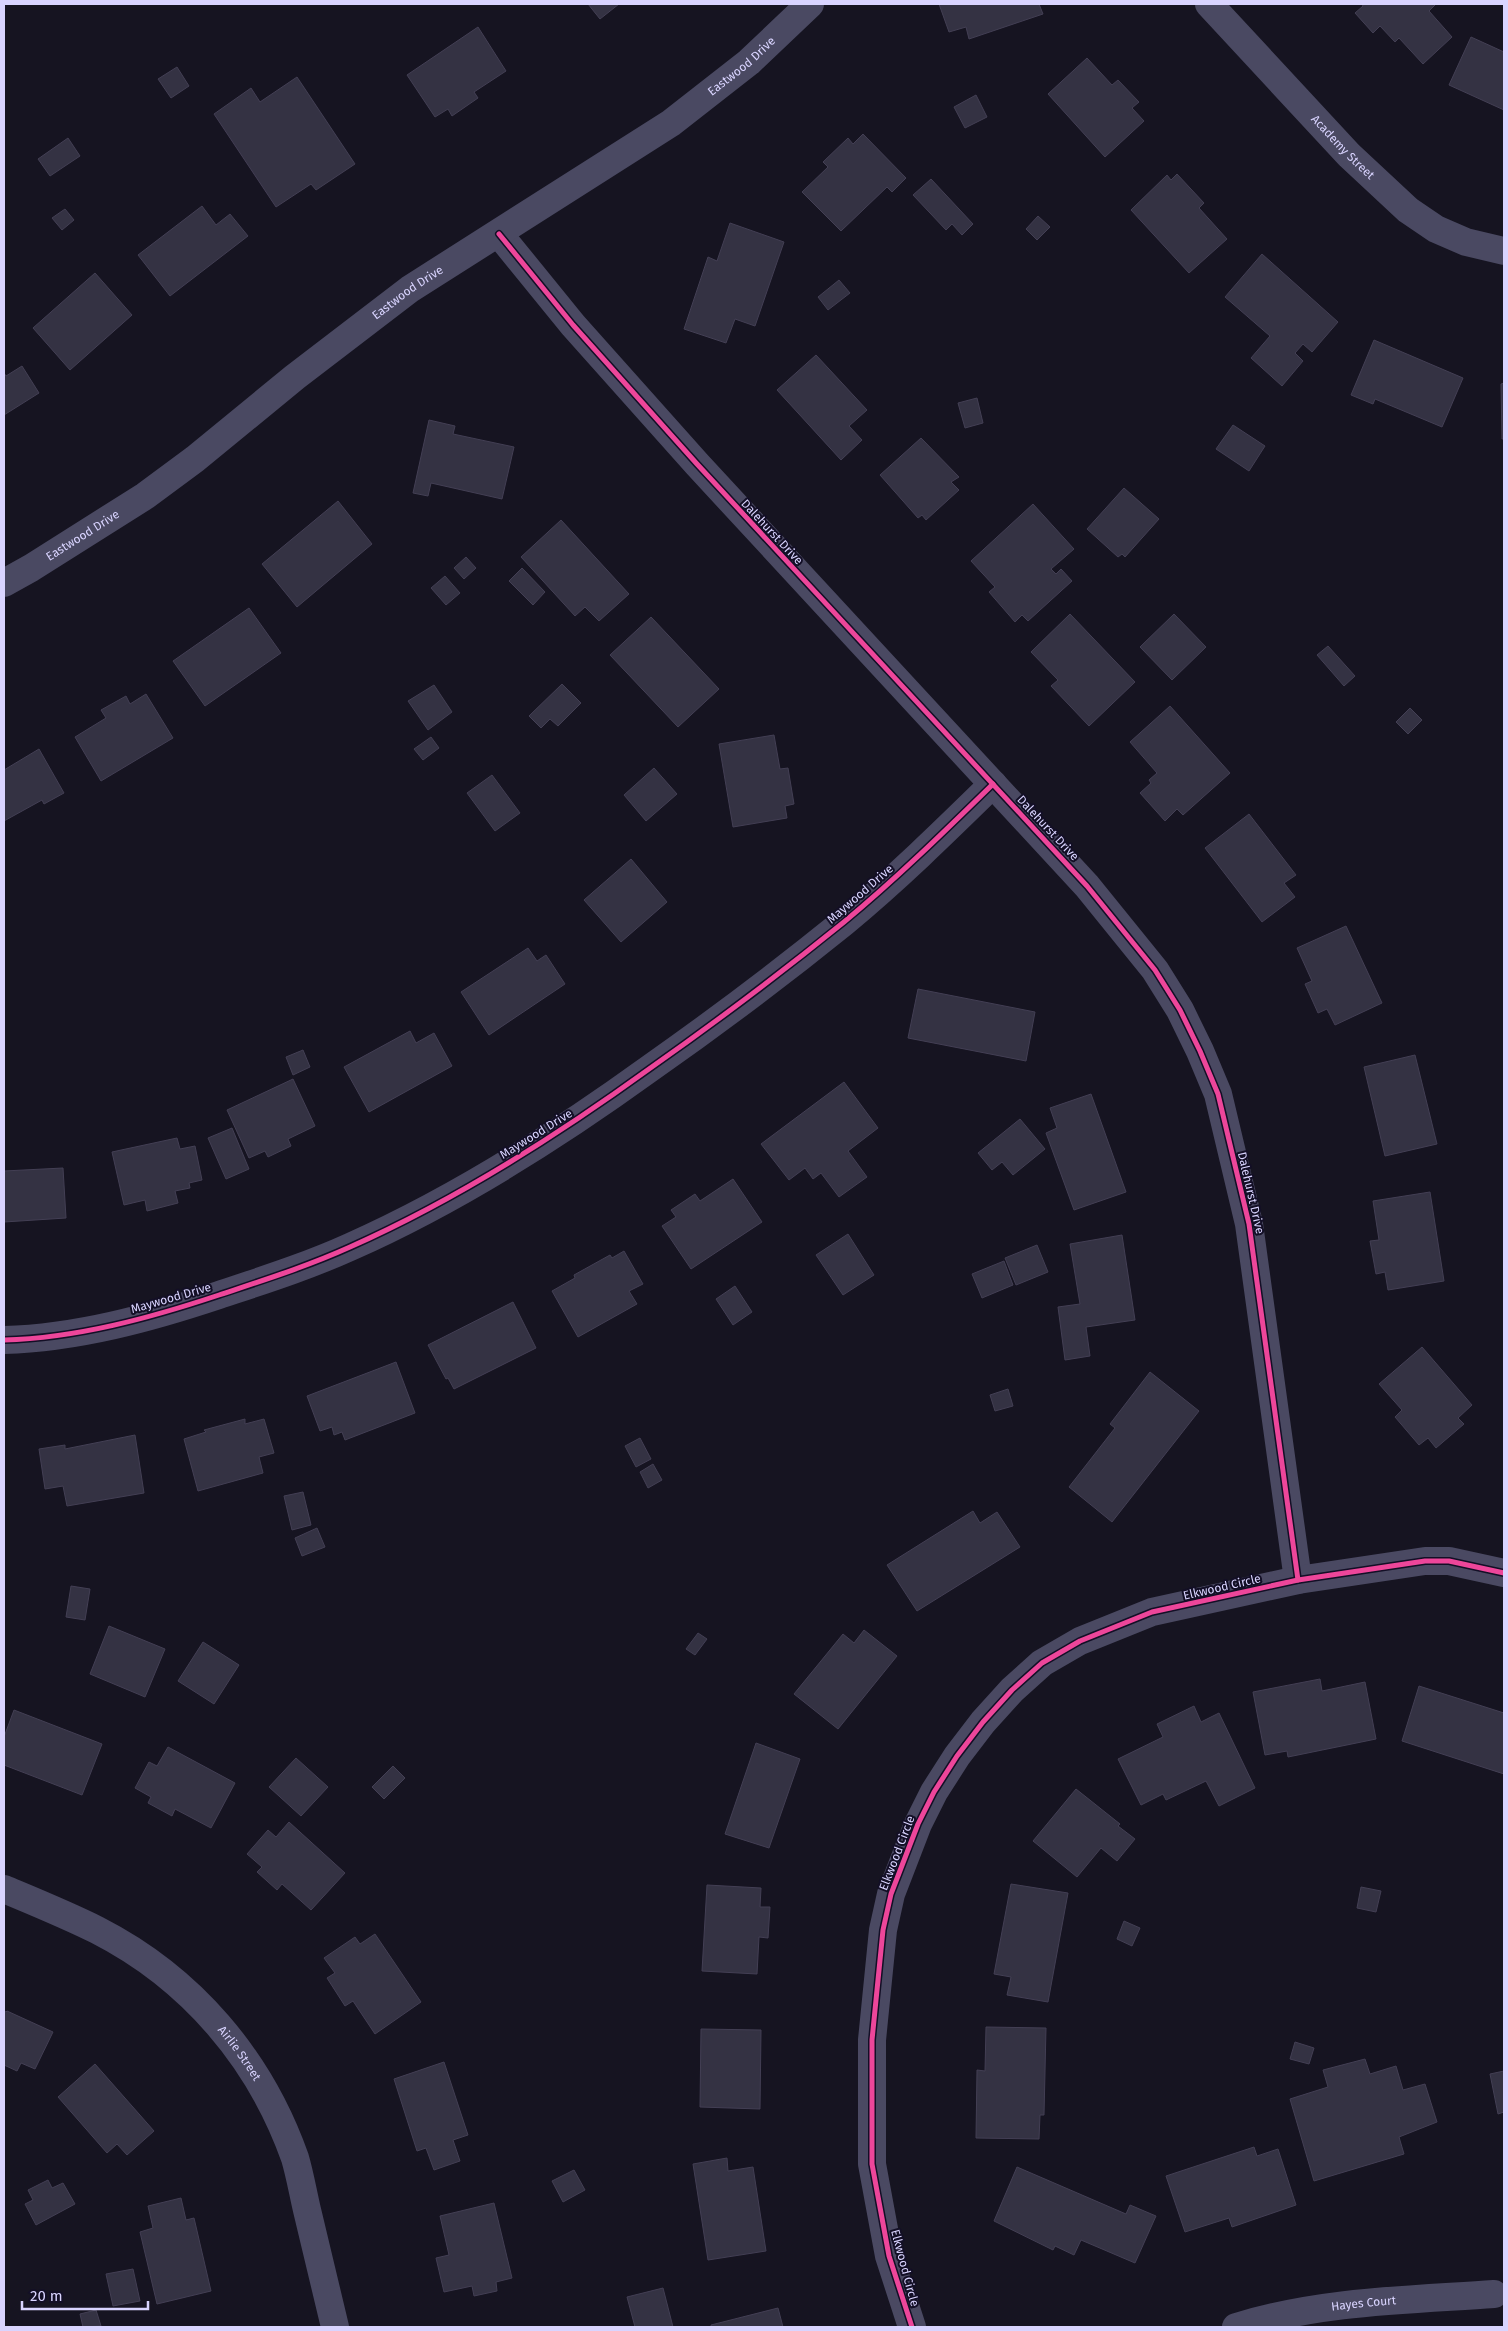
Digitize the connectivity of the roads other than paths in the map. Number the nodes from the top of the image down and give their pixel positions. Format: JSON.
{"nodes":[{"id":1,"x":810,"y":4,"type":"edge"},
{"id":2,"x":1209,"y":4,"type":"edge"},
{"id":3,"x":499,"y":234,"type":"junction"},
{"id":4,"x":1504,"y":251,"type":"edge"},
{"id":5,"x":4,"y":583,"type":"edge"},
{"id":6,"x":994,"y":784,"type":"junction"},
{"id":7,"x":4,"y":1340,"type":"edge"},
{"id":8,"x":1504,"y":1573,"type":"edge"},
{"id":9,"x":1298,"y":1580,"type":"junction"},
{"id":10,"x":4,"y":1889,"type":"edge"},
{"id":11,"x":1494,"y":2294,"type":"dead end"},
{"id":12,"x":335,"y":2327,"type":"edge"},
{"id":13,"x":912,"y":2327,"type":"edge"},
{"id":14,"x":1236,"y":2327,"type":"edge"}],
"edges":[{"from":1,"to":3,"type":"street","name":"Eastwood Drive"},
{"from":2,"to":4,"type":"street","name":"Academy Street"},
{"from":3,"to":5,"type":"street","name":"Eastwood Drive"},
{"from":3,"to":6,"type":"street","name":"Dalehurst Drive"},
{"from":6,"to":7,"type":"street","name":"Maywood Drive"},
{"from":6,"to":9,"type":"street","name":"Dalehurst Drive"},
{"from":8,"to":9,"type":"street","name":"Elkwood Circle"},
{"from":9,"to":13,"type":"street","name":"Elkwood Circle"},
{"from":10,"to":12,"type":"street","name":"Airlie Street"},
{"from":11,"to":14,"type":"street","name":"Hayes Court"}]}
